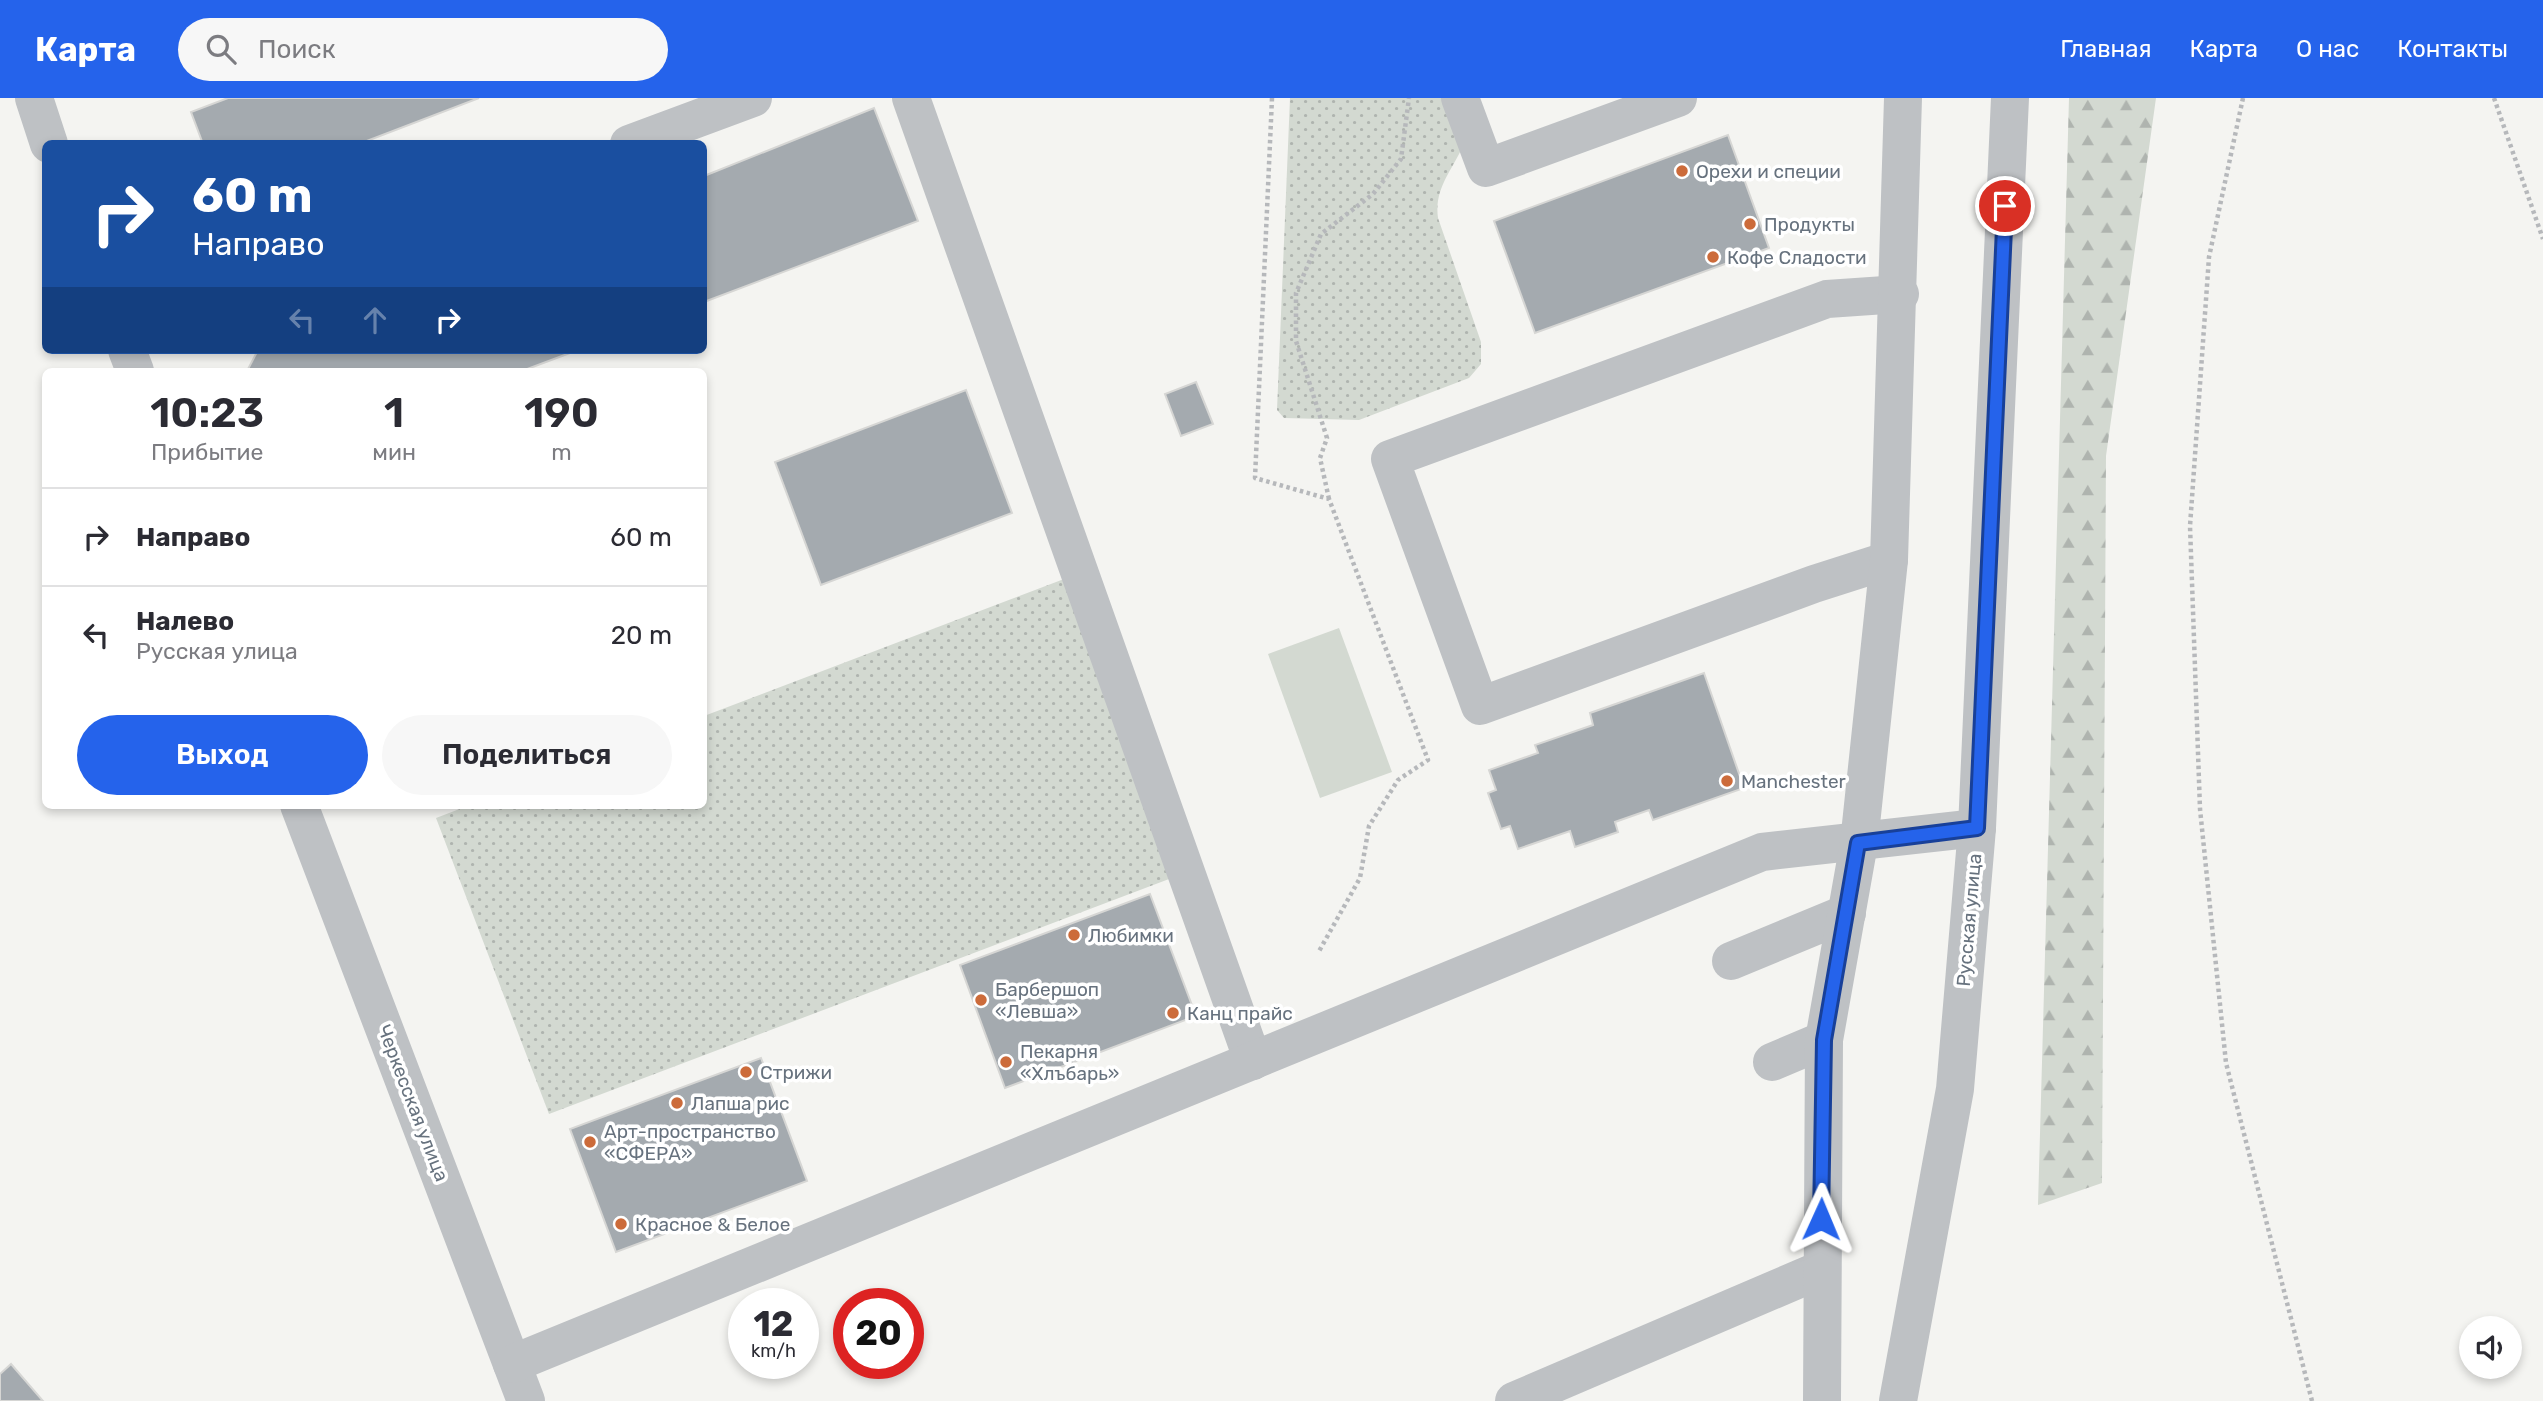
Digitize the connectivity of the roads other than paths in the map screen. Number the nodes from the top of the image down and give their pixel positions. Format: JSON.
{"nodes":[{"id":1,"x":34,"y":98,"type":"edge"},
{"id":2,"x":753,"y":98,"type":"edge"},
{"id":3,"x":911,"y":98,"type":"edge"},
{"id":4,"x":1460,"y":98,"type":"edge"},
{"id":5,"x":1678,"y":98,"type":"edge"},
{"id":6,"x":1903,"y":98,"type":"edge"},
{"id":7,"x":2010,"y":98,"type":"edge"},
{"id":8,"x":48,"y":140,"type":"edge"},
{"id":9,"x":640,"y":140,"type":"edge"},
{"id":10,"x":1900,"y":294,"type":"junction"},
{"id":11,"x":1889,"y":560,"type":"junction"},
{"id":12,"x":301,"y":809,"type":"edge"},
{"id":13,"x":1977,"y":828,"type":"junction"},
{"id":14,"x":1858,"y":843,"type":"junction"},
{"id":15,"x":1847,"y":913,"type":"junction"},
{"id":16,"x":1731,"y":961,"type":"dead end"},
{"id":17,"x":1824,"y":1040,"type":"junction"},
{"id":18,"x":1253,"y":1061,"type":"junction"},
{"id":19,"x":1772,"y":1062,"type":"dead end"},
{"id":20,"x":1821,"y":1270,"type":"junction"},
{"id":21,"x":512,"y":1364,"type":"junction"},
{"id":22,"x":526,"y":1401,"type":"edge"},
{"id":23,"x":1514,"y":1401,"type":"edge"},
{"id":24,"x":1822,"y":1401,"type":"edge"},
{"id":25,"x":1898,"y":1401,"type":"edge"}],
"edges":[{"from":1,"to":8,"type":"street"},
{"from":2,"to":9,"type":"street"},
{"from":3,"to":18,"type":"street"},
{"from":4,"to":5,"type":"street"},
{"from":6,"to":10,"type":"street"},
{"from":7,"to":13,"type":"street","name":"Русская улица"},
{"from":10,"to":11,"type":"street"},
{"from":10,"to":11,"type":"street"},
{"from":11,"to":14,"type":"street"},
{"from":12,"to":21,"type":"street","name":"Черкесская улица"},
{"from":13,"to":14,"type":"street"},
{"from":13,"to":25,"type":"street","name":"Русская улица"},
{"from":14,"to":15,"type":"street"},
{"from":14,"to":18,"type":"street"},
{"from":15,"to":16,"type":"street"},
{"from":15,"to":17,"type":"street"},
{"from":17,"to":19,"type":"street"},
{"from":17,"to":20,"type":"street"},
{"from":18,"to":21,"type":"street"},
{"from":20,"to":23,"type":"street"},
{"from":20,"to":24,"type":"street"},
{"from":21,"to":22,"type":"street","name":"Черкесская улица"}]}
